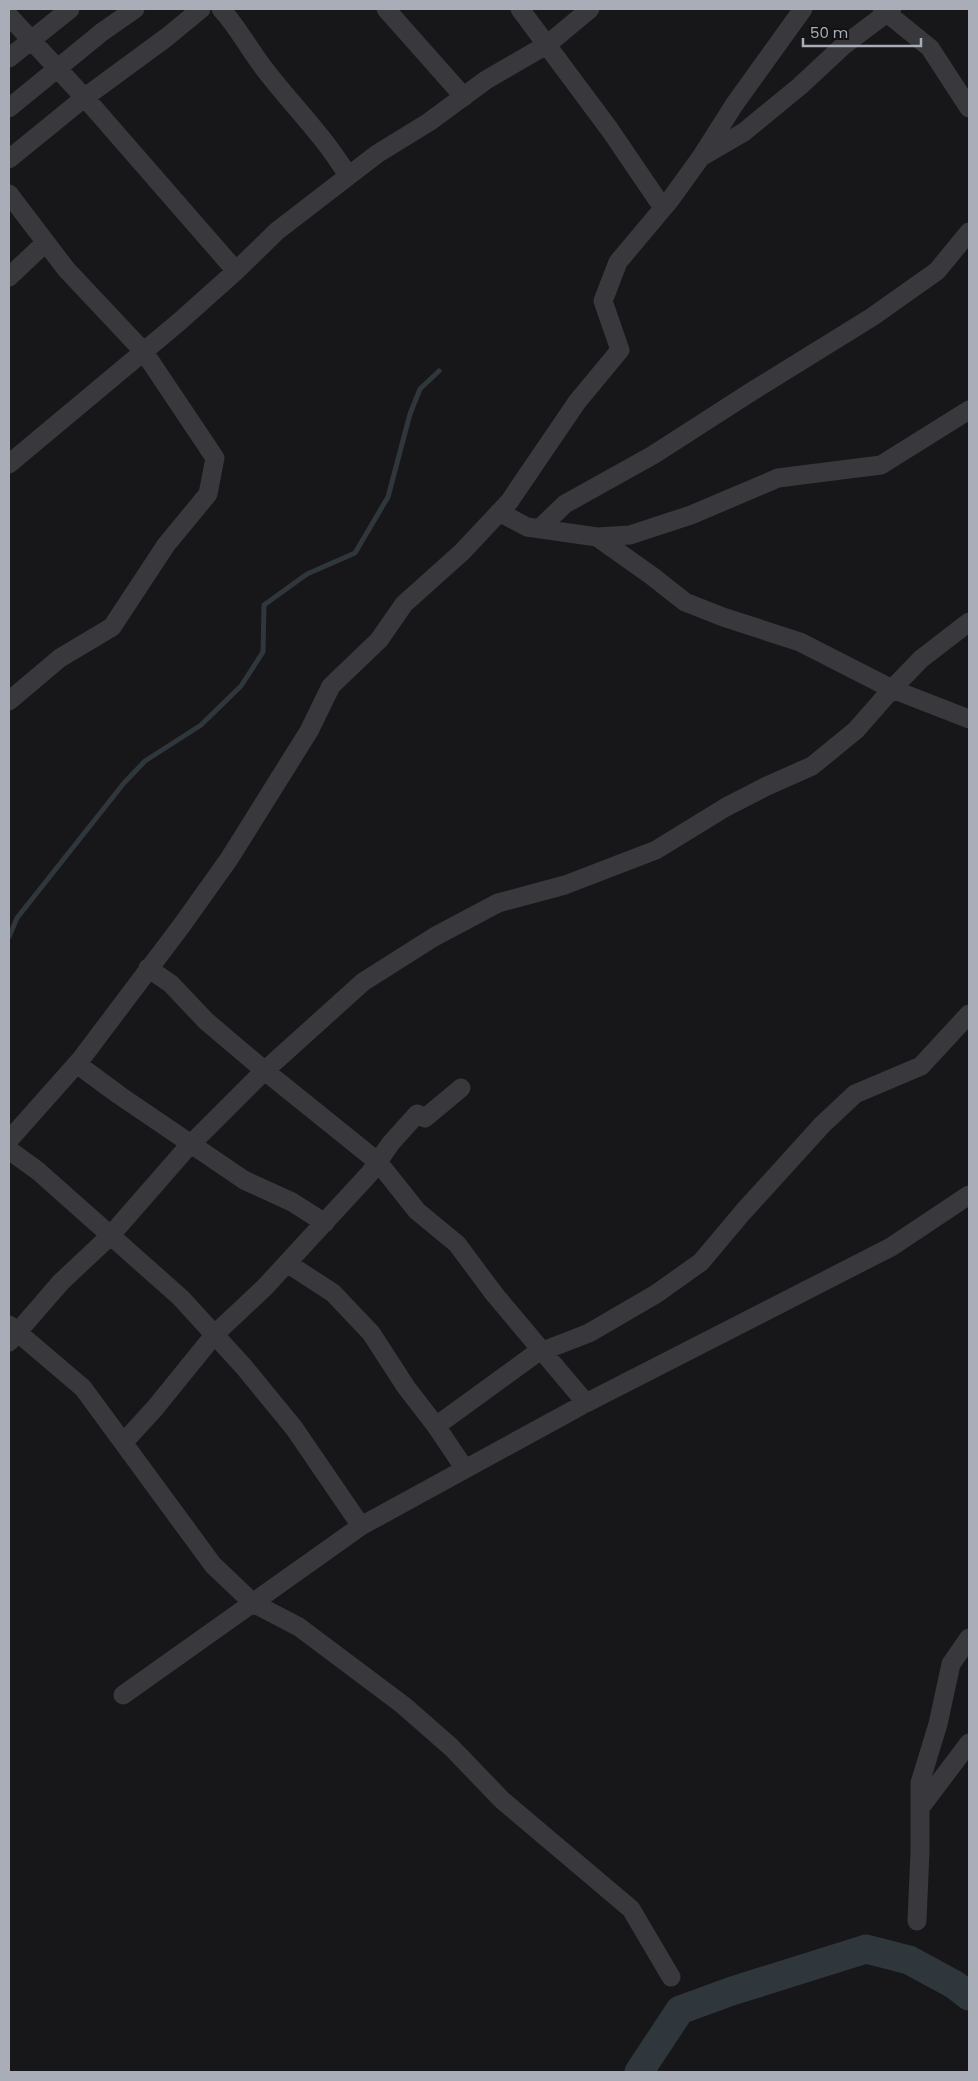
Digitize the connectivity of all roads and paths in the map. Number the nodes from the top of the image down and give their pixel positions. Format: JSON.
{"nodes":[{"id":1,"x":70,"y":9,"type":"edge"},
{"id":2,"x":135,"y":9,"type":"edge"},
{"id":3,"x":201,"y":9,"type":"edge"},
{"id":4,"x":221,"y":9,"type":"edge"},
{"id":5,"x":386,"y":9,"type":"edge"},
{"id":6,"x":520,"y":9,"type":"edge"},
{"id":7,"x":590,"y":9,"type":"edge"},
{"id":8,"x":803,"y":9,"type":"edge"},
{"id":9,"x":887,"y":10,"type":"edge"},
{"id":10,"x":9,"y":16,"type":"edge"},
{"id":11,"x":31,"y":40,"type":"junction"},
{"id":12,"x":548,"y":44,"type":"junction"},
{"id":13,"x":9,"y":58,"type":"edge"},
{"id":14,"x":58,"y":70,"type":"junction"},
{"id":15,"x":464,"y":97,"type":"junction"},
{"id":16,"x":84,"y":98,"type":"junction"},
{"id":17,"x":9,"y":108,"type":"edge"},
{"id":18,"x":969,"y":108,"type":"edge"},
{"id":19,"x":702,"y":157,"type":"junction"},
{"id":20,"x":9,"y":159,"type":"edge"},
{"id":21,"x":348,"y":176,"type":"junction"},
{"id":22,"x":9,"y":194,"type":"edge"},
{"id":23,"x":663,"y":208,"type":"junction"},
{"id":24,"x":969,"y":232,"type":"edge"},
{"id":25,"x":45,"y":243,"type":"junction"},
{"id":26,"x":236,"y":271,"type":"junction"},
{"id":27,"x":9,"y":276,"type":"edge"},
{"id":28,"x":144,"y":352,"type":"junction"},
{"id":29,"x":969,"y":410,"type":"edge"},
{"id":30,"x":9,"y":464,"type":"edge"},
{"id":31,"x":499,"y":512,"type":"junction"},
{"id":32,"x":539,"y":528,"type":"junction"},
{"id":33,"x":597,"y":537,"type":"junction"},
{"id":34,"x":969,"y":622,"type":"edge"},
{"id":35,"x":892,"y":689,"type":"junction"},
{"id":36,"x":9,"y":701,"type":"edge"},
{"id":37,"x":969,"y":719,"type":"edge"},
{"id":38,"x":148,"y":968,"type":"junction"},
{"id":39,"x":969,"y":1014,"type":"edge"},
{"id":40,"x":77,"y":1064,"type":"junction"},
{"id":41,"x":265,"y":1072,"type":"junction"},
{"id":42,"x":460,"y":1088,"type":"dead end"},
{"id":43,"x":9,"y":1140,"type":"edge"},
{"id":44,"x":192,"y":1144,"type":"junction"},
{"id":45,"x":9,"y":1150,"type":"edge"},
{"id":46,"x":378,"y":1162,"type":"junction"},
{"id":47,"x":969,"y":1194,"type":"edge"},
{"id":48,"x":325,"y":1223,"type":"junction"},
{"id":49,"x":110,"y":1236,"type":"junction"},
{"id":50,"x":287,"y":1263,"type":"junction"},
{"id":51,"x":12,"y":1333,"type":"edge"},
{"id":52,"x":215,"y":1334,"type":"junction"},
{"id":53,"x":542,"y":1352,"type":"junction"},
{"id":54,"x":586,"y":1403,"type":"junction"},
{"id":55,"x":436,"y":1426,"type":"junction"},
{"id":56,"x":124,"y":1442,"type":"junction"},
{"id":57,"x":464,"y":1469,"type":"junction"},
{"id":58,"x":361,"y":1526,"type":"junction"},
{"id":59,"x":253,"y":1603,"type":"junction"},
{"id":60,"x":969,"y":1638,"type":"edge"},
{"id":61,"x":124,"y":1695,"type":"dead end"},
{"id":62,"x":969,"y":1743,"type":"edge"},
{"id":63,"x":920,"y":1808,"type":"junction"},
{"id":64,"x":918,"y":1921,"type":"dead end"},
{"id":65,"x":671,"y":1977,"type":"dead end"}],
"edges":[{"from":1,"to":11,"type":"street"},
{"from":2,"to":14,"type":"street"},
{"from":3,"to":16,"type":"street"},
{"from":4,"to":21,"type":"street"},
{"from":5,"to":15,"type":"street"},
{"from":6,"to":12,"type":"street"},
{"from":7,"to":12,"type":"street"},
{"from":8,"to":19,"type":"street"},
{"from":9,"to":18,"type":"street"},
{"from":9,"to":19,"type":"street"},
{"from":10,"to":11,"type":"street"},
{"from":11,"to":13,"type":"street"},
{"from":11,"to":14,"type":"street"},
{"from":12,"to":15,"type":"street"},
{"from":12,"to":23,"type":"street"},
{"from":14,"to":16,"type":"street"},
{"from":14,"to":17,"type":"street"},
{"from":15,"to":21,"type":"street"},
{"from":16,"to":20,"type":"street"},
{"from":16,"to":26,"type":"street"},
{"from":19,"to":23,"type":"street"},
{"from":21,"to":26,"type":"street"},
{"from":22,"to":25,"type":"street"},
{"from":23,"to":31,"type":"street"},
{"from":24,"to":32,"type":"street"},
{"from":25,"to":27,"type":"street"},
{"from":25,"to":28,"type":"street"},
{"from":26,"to":28,"type":"street"},
{"from":28,"to":30,"type":"street"},
{"from":28,"to":36,"type":"street"},
{"from":29,"to":33,"type":"street"},
{"from":31,"to":32,"type":"street"},
{"from":31,"to":38,"type":"street"},
{"from":32,"to":33,"type":"street"},
{"from":33,"to":35,"type":"street"},
{"from":34,"to":35,"type":"street"},
{"from":35,"to":37,"type":"street"},
{"from":35,"to":41,"type":"street"},
{"from":38,"to":40,"type":"street"},
{"from":38,"to":41,"type":"street"},
{"from":39,"to":53,"type":"street"},
{"from":40,"to":43,"type":"street"},
{"from":40,"to":44,"type":"street"},
{"from":41,"to":44,"type":"street"},
{"from":41,"to":46,"type":"street"},
{"from":42,"to":46,"type":"street"},
{"from":44,"to":48,"type":"street"},
{"from":44,"to":49,"type":"street"},
{"from":45,"to":49,"type":"street"},
{"from":46,"to":48,"type":"street"},
{"from":46,"to":53,"type":"street"},
{"from":47,"to":54,"type":"street"},
{"from":48,"to":50,"type":"street"},
{"from":49,"to":51,"type":"street"},
{"from":49,"to":52,"type":"street"},
{"from":50,"to":52,"type":"street"},
{"from":50,"to":55,"type":"street"},
{"from":51,"to":56,"type":"street"},
{"from":52,"to":56,"type":"street"},
{"from":52,"to":58,"type":"street"},
{"from":53,"to":54,"type":"street"},
{"from":53,"to":55,"type":"street"},
{"from":54,"to":57,"type":"street"},
{"from":55,"to":57,"type":"street"},
{"from":56,"to":59,"type":"street"},
{"from":57,"to":58,"type":"street"},
{"from":58,"to":59,"type":"street"},
{"from":59,"to":61,"type":"street"},
{"from":59,"to":65,"type":"street"},
{"from":60,"to":63,"type":"street"},
{"from":62,"to":63,"type":"street"},
{"from":63,"to":64,"type":"street"}]}
